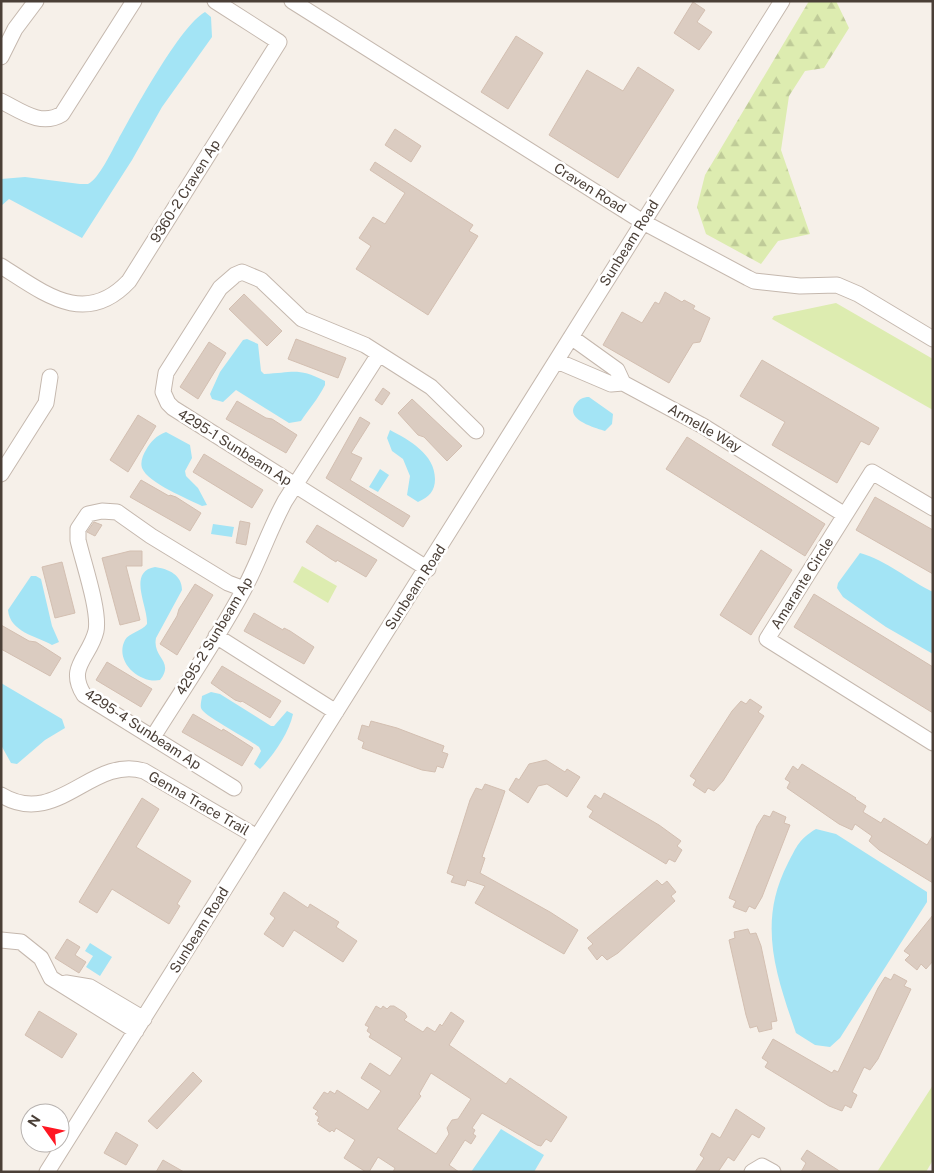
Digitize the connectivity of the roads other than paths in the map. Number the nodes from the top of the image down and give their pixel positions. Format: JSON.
{"nodes":[{"id":1,"x":36,"y":1,"type":"edge"},
{"id":2,"x":134,"y":1,"type":"edge"},
{"id":3,"x":215,"y":1,"type":"edge"},
{"id":4,"x":292,"y":1,"type":"edge"},
{"id":5,"x":782,"y":1,"type":"edge"},
{"id":6,"x":1,"y":57,"type":"edge"},
{"id":7,"x":1,"y":101,"type":"edge"},
{"id":8,"x":643,"y":222,"type":"junction"},
{"id":9,"x":1,"y":266,"type":"edge"},
{"id":10,"x":571,"y":337,"type":"junction"},
{"id":11,"x":933,"y":339,"type":"edge"},
{"id":12,"x":379,"y":354,"type":"junction"},
{"id":13,"x":557,"y":361,"type":"junction"},
{"id":14,"x":50,"y":377,"type":"dead end"},
{"id":15,"x":623,"y":382,"type":"junction"},
{"id":16,"x":476,"y":431,"type":"dead end"},
{"id":17,"x":1,"y":474,"type":"edge"},
{"id":18,"x":295,"y":485,"type":"junction"},
{"id":19,"x":933,"y":508,"type":"edge"},
{"id":20,"x":845,"y":515,"type":"junction"},
{"id":21,"x":428,"y":568,"type":"junction"},
{"id":22,"x":244,"y":589,"type":"junction"},
{"id":23,"x":216,"y":636,"type":"junction"},
{"id":24,"x":336,"y":712,"type":"junction"},
{"id":25,"x":153,"y":737,"type":"junction"},
{"id":26,"x":933,"y":743,"type":"edge"},
{"id":27,"x":234,"y":788,"type":"dead end"},
{"id":28,"x":1,"y":795,"type":"edge"},
{"id":29,"x":257,"y":837,"type":"junction"},
{"id":30,"x":1,"y":940,"type":"edge"},
{"id":31,"x":140,"y":1025,"type":"junction"},
{"id":32,"x":50,"y":1171,"type":"edge"},
{"id":33,"x":752,"y":1172,"type":"edge"},
{"id":34,"x":773,"y":1172,"type":"edge"}],
"edges":[{"from":1,"to":6,"type":"street"},
{"from":2,"to":7,"type":"street"},
{"from":3,"to":9,"type":"street","name":"9360-2 Craven Ap"},
{"from":4,"to":8,"type":"street","name":"Craven Road"},
{"from":5,"to":8,"type":"street","name":"Sunbeam Road"},
{"from":8,"to":10,"type":"street","name":"Sunbeam Road"},
{"from":8,"to":11,"type":"street","name":"Craven Road"},
{"from":10,"to":13,"type":"street","name":"Sunbeam Road"},
{"from":10,"to":15,"type":"street"},
{"from":12,"to":16,"type":"street","name":"4295-1 Sunbeam Ap"},
{"from":12,"to":18,"type":"street","name":"4295-2 Sunbeam Ap"},
{"from":12,"to":18,"type":"street","name":"4295-1 Sunbeam Ap"},
{"from":13,"to":15,"type":"street","name":"Armelle Way"},
{"from":13,"to":21,"type":"street","name":"Sunbeam Road"},
{"from":14,"to":17,"type":"street"},
{"from":15,"to":20,"type":"street","name":"Armelle Way"},
{"from":18,"to":21,"type":"street","name":"4295-1 Sunbeam Ap"},
{"from":18,"to":22,"type":"street","name":"4295-2 Sunbeam Ap"},
{"from":19,"to":20,"type":"street","name":"Amarante Circle"},
{"from":20,"to":26,"type":"street","name":"Amarante Circle"},
{"from":21,"to":24,"type":"street","name":"Sunbeam Road"},
{"from":22,"to":23,"type":"street","name":"4295-2 Sunbeam Ap"},
{"from":22,"to":25,"type":"street","name":"4295-4 Sunbeam Ap"},
{"from":23,"to":24,"type":"street"},
{"from":23,"to":25,"type":"street","name":"4295-2 Sunbeam Ap"},
{"from":24,"to":29,"type":"street","name":"Sunbeam Road"},
{"from":25,"to":27,"type":"street","name":"4295-4 Sunbeam Ap"},
{"from":28,"to":29,"type":"street","name":"Genna Trace Trail"},
{"from":29,"to":31,"type":"street","name":"Sunbeam Road"},
{"from":30,"to":31,"type":"street"},
{"from":31,"to":32,"type":"street","name":"Sunbeam Road"},
{"from":33,"to":34,"type":"street"}]}
